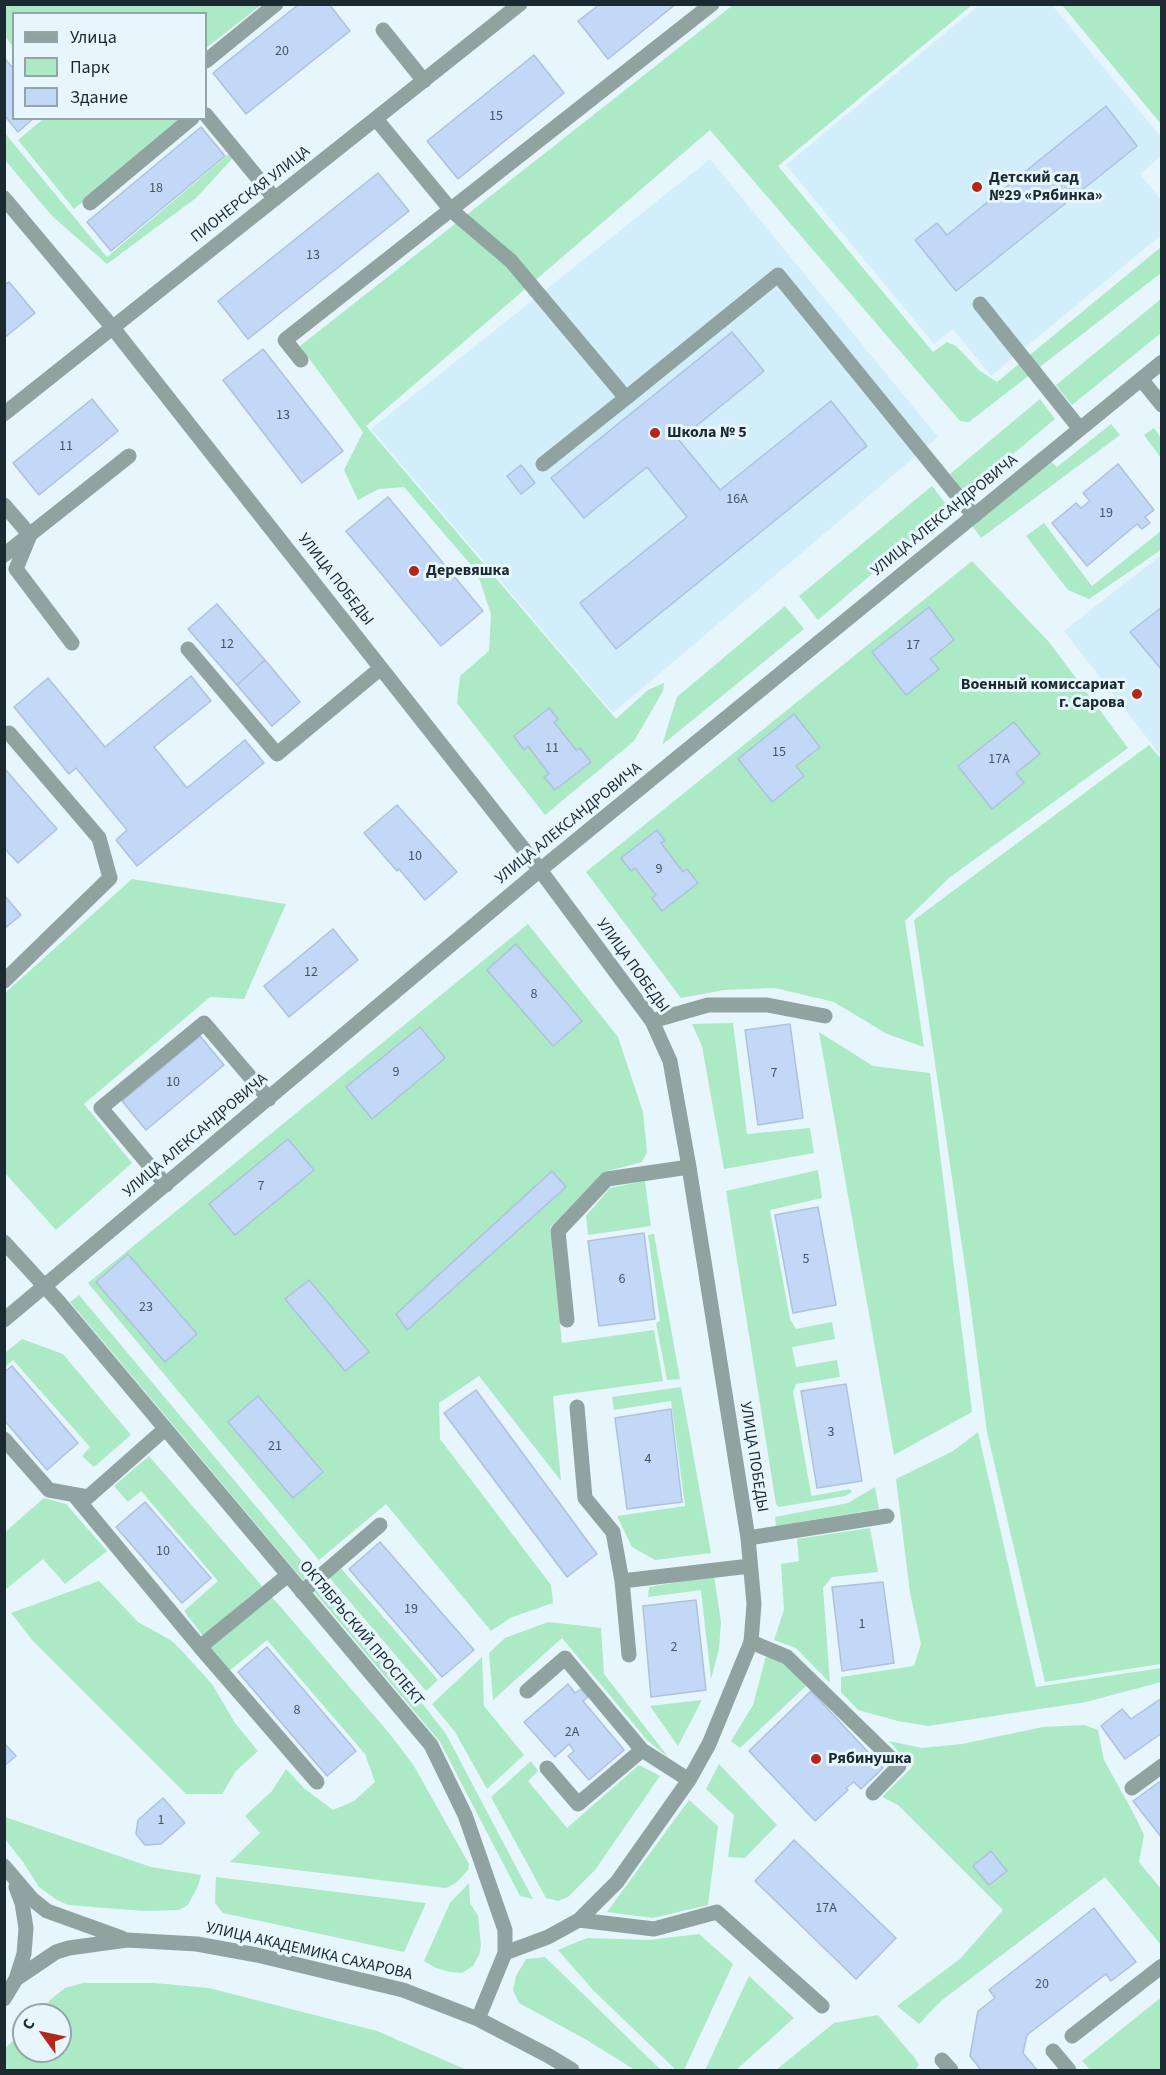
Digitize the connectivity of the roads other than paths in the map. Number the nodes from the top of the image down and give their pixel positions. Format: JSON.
{"nodes":[{"id":1,"x":276,"y":4,"type":"edge"},
{"id":2,"x":520,"y":4,"type":"edge"},
{"id":3,"x":712,"y":4,"type":"edge"},
{"id":4,"x":383,"y":30,"type":"dead end"},
{"id":5,"x":207,"y":60,"type":"edge"},
{"id":6,"x":424,"y":81,"type":"junction"},
{"id":7,"x":207,"y":116,"type":"edge"},
{"id":8,"x":376,"y":119,"type":"junction"},
{"id":9,"x":190,"y":120,"type":"edge"},
{"id":10,"x":4,"y":198,"type":"edge"},
{"id":11,"x":275,"y":199,"type":"junction"},
{"id":12,"x":90,"y":203,"type":"dead end"},
{"id":13,"x":451,"y":210,"type":"junction"},
{"id":14,"x":980,"y":304,"type":"dead end"},
{"id":15,"x":113,"y":328,"type":"junction"},
{"id":16,"x":301,"y":360,"type":"dead end"},
{"id":17,"x":1161,"y":362,"type":"edge"},
{"id":18,"x":1141,"y":379,"type":"junction"},
{"id":19,"x":626,"y":398,"type":"junction"},
{"id":20,"x":1161,"y":405,"type":"edge"},
{"id":21,"x":4,"y":414,"type":"edge"},
{"id":22,"x":1080,"y":429,"type":"junction"},
{"id":23,"x":129,"y":456,"type":"dead end"},
{"id":24,"x":543,"y":464,"type":"dead end"},
{"id":25,"x":4,"y":505,"type":"edge"},
{"id":26,"x":974,"y":516,"type":"junction"},
{"id":27,"x":30,"y":535,"type":"junction"},
{"id":28,"x":4,"y":555,"type":"edge"},
{"id":29,"x":72,"y":643,"type":"dead end"},
{"id":30,"x":188,"y":649,"type":"dead end"},
{"id":31,"x":381,"y":668,"type":"junction"},
{"id":32,"x":9,"y":733,"type":"dead end"},
{"id":33,"x":540,"y":870,"type":"junction"},
{"id":34,"x":4,"y":981,"type":"edge"},
{"id":35,"x":825,"y":1016,"type":"dead end"},
{"id":36,"x":652,"y":1021,"type":"junction"},
{"id":37,"x":269,"y":1099,"type":"junction"},
{"id":38,"x":689,"y":1167,"type":"junction"},
{"id":39,"x":166,"y":1185,"type":"junction"},
{"id":40,"x":4,"y":1242,"type":"edge"},
{"id":41,"x":45,"y":1286,"type":"junction"},
{"id":42,"x":4,"y":1320,"type":"edge"},
{"id":43,"x":567,"y":1320,"type":"dead end"},
{"id":44,"x":577,"y":1407,"type":"dead end"},
{"id":45,"x":165,"y":1429,"type":"junction"},
{"id":46,"x":4,"y":1439,"type":"edge"},
{"id":47,"x":74,"y":1495,"type":"junction"},
{"id":48,"x":887,"y":1516,"type":"dead end"},
{"id":49,"x":380,"y":1525,"type":"dead end"},
{"id":50,"x":748,"y":1538,"type":"junction"},
{"id":51,"x":750,"y":1566,"type":"junction"},
{"id":52,"x":288,"y":1575,"type":"junction"},
{"id":53,"x":622,"y":1581,"type":"junction"},
{"id":54,"x":302,"y":1592,"type":"junction"},
{"id":55,"x":751,"y":1642,"type":"junction"},
{"id":56,"x":201,"y":1647,"type":"junction"},
{"id":57,"x":628,"y":1654,"type":"dead end"},
{"id":58,"x":527,"y":1691,"type":"dead end"},
{"id":59,"x":642,"y":1750,"type":"junction"},
{"id":60,"x":1161,"y":1766,"type":"edge"},
{"id":61,"x":547,"y":1768,"type":"dead end"},
{"id":62,"x":689,"y":1780,"type":"junction"},
{"id":63,"x":317,"y":1782,"type":"dead end"},
{"id":64,"x":1132,"y":1788,"type":"dead end"},
{"id":65,"x":873,"y":1793,"type":"dead end"},
{"id":66,"x":9,"y":1872,"type":"edge"},
{"id":67,"x":579,"y":1920,"type":"junction"},
{"id":68,"x":127,"y":1940,"type":"junction"},
{"id":69,"x":505,"y":1953,"type":"junction"},
{"id":70,"x":1161,"y":1966,"type":"edge"},
{"id":71,"x":16,"y":1979,"type":"junction"},
{"id":72,"x":4,"y":1999,"type":"edge"},
{"id":73,"x":822,"y":2006,"type":"dead end"},
{"id":74,"x":478,"y":2019,"type":"junction"},
{"id":75,"x":1072,"y":2036,"type":"dead end"},
{"id":76,"x":1053,"y":2051,"type":"dead end"},
{"id":77,"x":572,"y":2070,"type":"edge"},
{"id":78,"x":1069,"y":2070,"type":"edge"}],
"edges":[{"from":1,"to":5,"type":"street"},
{"from":2,"to":6,"type":"street","name":"ПИОНЕРСКАЯ УЛИЦА"},
{"from":3,"to":13,"type":"street"},
{"from":4,"to":6,"type":"street"},
{"from":6,"to":8,"type":"street","name":"ПИОНЕРСКАЯ УЛИЦА"},
{"from":7,"to":11,"type":"street"},
{"from":8,"to":11,"type":"street","name":"ПИОНЕРСКАЯ УЛИЦА"},
{"from":8,"to":13,"type":"street"},
{"from":9,"to":12,"type":"street"},
{"from":10,"to":15,"type":"street","name":"УЛИЦА ПОБЕДЫ"},
{"from":11,"to":15,"type":"street","name":"ПИОНЕРСКАЯ УЛИЦА"},
{"from":13,"to":16,"type":"street"},
{"from":13,"to":19,"type":"street"},
{"from":14,"to":22,"type":"street"},
{"from":15,"to":21,"type":"street","name":"ПИОНЕРСКАЯ УЛИЦА"},
{"from":15,"to":31,"type":"street","name":"УЛИЦА ПОБЕДЫ"},
{"from":17,"to":18,"type":"street","name":"УЛИЦА АЛЕКСАНДРОВИЧА"},
{"from":18,"to":20,"type":"street"},
{"from":18,"to":22,"type":"street","name":"УЛИЦА АЛЕКСАНДРОВИЧА"},
{"from":19,"to":24,"type":"street"},
{"from":19,"to":26,"type":"street"},
{"from":22,"to":26,"type":"street","name":"УЛИЦА АЛЕКСАНДРОВИЧА"},
{"from":23,"to":27,"type":"street"},
{"from":25,"to":27,"type":"street"},
{"from":26,"to":33,"type":"street","name":"УЛИЦА АЛЕКСАНДРОВИЧА"},
{"from":27,"to":28,"type":"street"},
{"from":27,"to":29,"type":"street"},
{"from":30,"to":31,"type":"street"},
{"from":31,"to":33,"type":"street","name":"УЛИЦА ПОБЕДЫ"},
{"from":32,"to":34,"type":"street"},
{"from":33,"to":36,"type":"street","name":"УЛИЦА ПОБЕДЫ"},
{"from":33,"to":37,"type":"street","name":"УЛИЦА АЛЕКСАНДРОВИЧА"},
{"from":35,"to":36,"type":"street"},
{"from":36,"to":38,"type":"street","name":"УЛИЦА ПОБЕДЫ"},
{"from":37,"to":39,"type":"street","name":"УЛИЦА АЛЕКСАНДРОВИЧА"},
{"from":37,"to":39,"type":"street"},
{"from":38,"to":43,"type":"street"},
{"from":38,"to":50,"type":"street","name":"УЛИЦА ПОБЕДЫ"},
{"from":39,"to":41,"type":"street","name":"УЛИЦА АЛЕКСАНДРОВИЧА"},
{"from":40,"to":41,"type":"street","name":"ОКТЯБРЬСКИЙ ПРОСПЕКТ"},
{"from":41,"to":42,"type":"street","name":"УЛИЦА АЛЕКСАНДРОВИЧА"},
{"from":41,"to":45,"type":"street","name":"ОКТЯБРЬСКИЙ ПРОСПЕКТ"},
{"from":44,"to":53,"type":"street"},
{"from":45,"to":47,"type":"street"},
{"from":45,"to":52,"type":"street","name":"ОКТЯБРЬСКИЙ ПРОСПЕКТ"},
{"from":46,"to":47,"type":"street"},
{"from":47,"to":56,"type":"street"},
{"from":48,"to":50,"type":"street"},
{"from":49,"to":54,"type":"street"},
{"from":50,"to":51,"type":"street","name":"УЛИЦА ПОБЕДЫ"},
{"from":51,"to":53,"type":"street"},
{"from":51,"to":55,"type":"street","name":"УЛИЦА ПОБЕДЫ"},
{"from":52,"to":54,"type":"street","name":"ОКТЯБРЬСКИЙ ПРОСПЕКТ"},
{"from":52,"to":56,"type":"street"},
{"from":53,"to":57,"type":"street"},
{"from":54,"to":69,"type":"street","name":"ОКТЯБРЬСКИЙ ПРОСПЕКТ"},
{"from":55,"to":62,"type":"street","name":"УЛИЦА ПОБЕДЫ"},
{"from":55,"to":65,"type":"street"},
{"from":56,"to":63,"type":"street"},
{"from":58,"to":59,"type":"street"},
{"from":59,"to":61,"type":"street"},
{"from":59,"to":62,"type":"street"},
{"from":60,"to":64,"type":"street"},
{"from":62,"to":67,"type":"street","name":"УЛИЦА ПОБЕДЫ"},
{"from":66,"to":68,"type":"street","name":"УЛИЦА АКАДЕМИКА САХАРОВА"},
{"from":66,"to":71,"type":"street","name":"УЛИЦА АКАДЕМИКА САХАРОВА"},
{"from":67,"to":69,"type":"street","name":"УЛИЦА ПОБЕДЫ"},
{"from":67,"to":73,"type":"street"},
{"from":68,"to":71,"type":"street","name":"УЛИЦА АКАДЕМИКА САХАРОВА"},
{"from":68,"to":74,"type":"street","name":"УЛИЦА АКАДЕМИКА САХАРОВА"},
{"from":69,"to":74,"type":"street","name":"ОКТЯБРЬСКИЙ ПРОСПЕКТ"},
{"from":70,"to":75,"type":"street"},
{"from":71,"to":72,"type":"street","name":"УЛИЦА АКАДЕМИКА САХАРОВА"},
{"from":74,"to":77,"type":"street"},
{"from":76,"to":78,"type":"street"}]}
